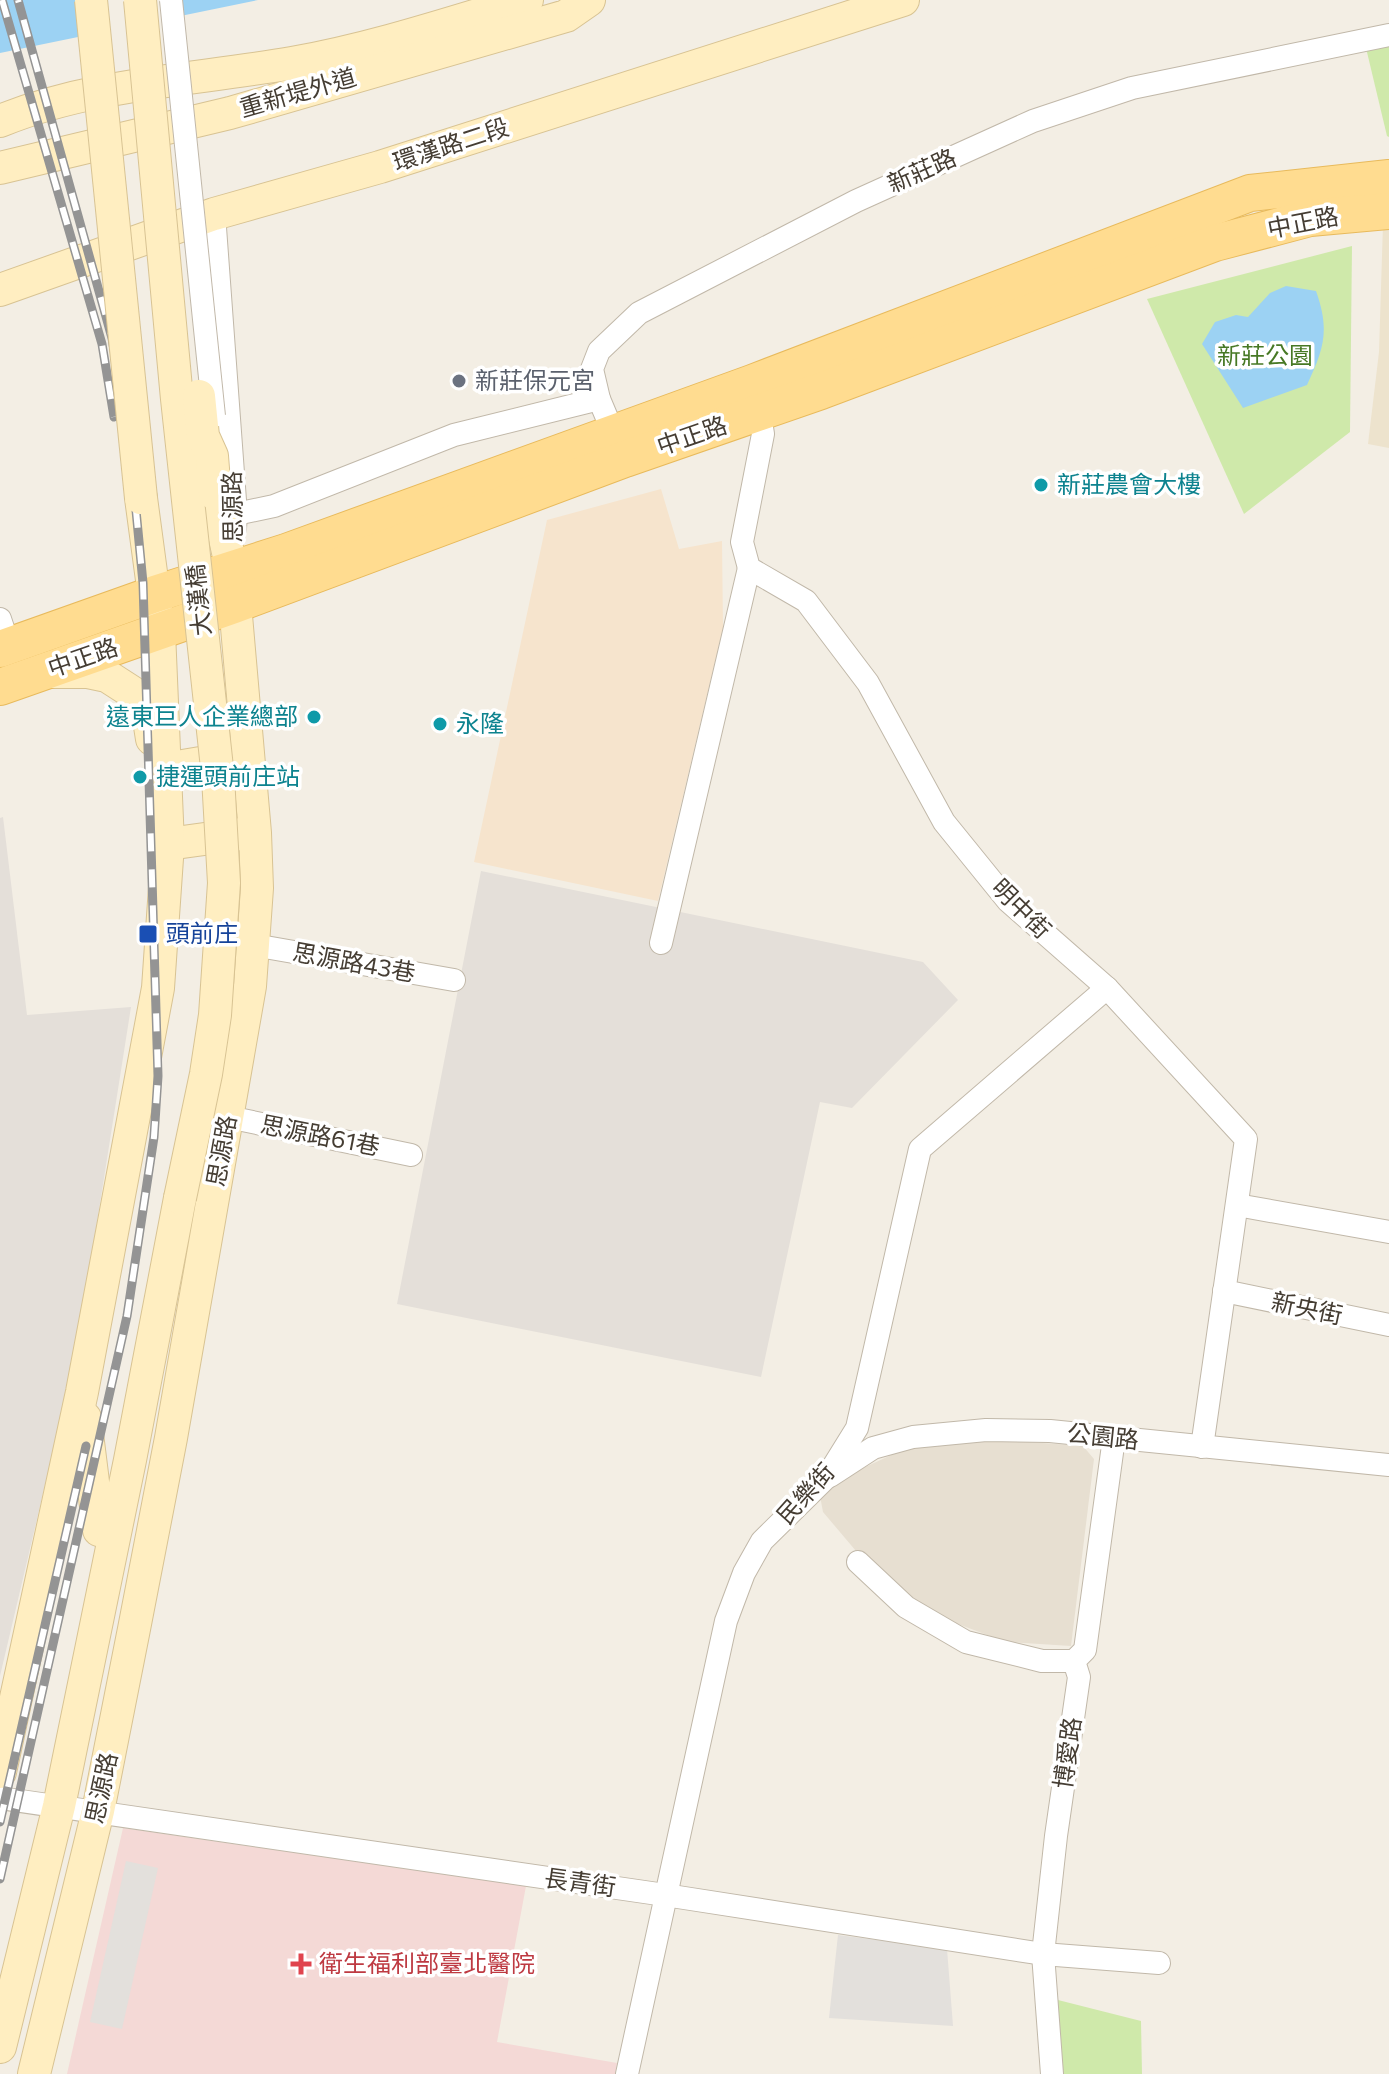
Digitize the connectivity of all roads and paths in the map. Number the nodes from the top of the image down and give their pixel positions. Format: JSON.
{"nodes":[{"id":1,"x":91,"y":0,"type":"edge"},
{"id":2,"x":118,"y":0,"type":"edge"},
{"id":3,"x":140,"y":0,"type":"edge"},
{"id":4,"x":159,"y":0,"type":"edge"},
{"id":5,"x":171,"y":0,"type":"edge"},
{"id":6,"x":527,"y":0,"type":"edge"},
{"id":7,"x":589,"y":0,"type":"edge"},
{"id":8,"x":903,"y":0,"type":"edge"},
{"id":9,"x":1389,"y":35,"type":"edge"},
{"id":10,"x":0,"y":121,"type":"edge"},
{"id":11,"x":0,"y":168,"type":"edge"},
{"id":12,"x":1389,"y":178,"type":"edge"},
{"id":13,"x":1389,"y":211,"type":"edge"},
{"id":14,"x":214,"y":214,"type":"junction"},
{"id":15,"x":106,"y":253,"type":"junction"},
{"id":16,"x":0,"y":290,"type":"edge"},
{"id":17,"x":756,"y":398,"type":"junction"},
{"id":18,"x":599,"y":399,"type":"junction"},
{"id":19,"x":620,"y":446,"type":"junction"},
{"id":20,"x":212,"y":456,"type":"junction"},
{"id":21,"x":226,"y":504,"type":"junction"},
{"id":22,"x":749,"y":568,"type":"junction"},
{"id":23,"x":233,"y":587,"type":"junction"},
{"id":24,"x":155,"y":594,"type":"junction"},
{"id":25,"x":159,"y":632,"type":"junction"},
{"id":26,"x":3,"y":638,"type":"edge"},
{"id":27,"x":42,"y":672,"type":"junction"},
{"id":28,"x":0,"y":687,"type":"edge"},
{"id":29,"x":249,"y":754,"type":"junction"},
{"id":30,"x":165,"y":769,"type":"junction"},
{"id":31,"x":255,"y":833,"type":"junction"},
{"id":32,"x":168,"y":844,"type":"junction"},
{"id":33,"x":164,"y":877,"type":"junction"},
{"id":34,"x":661,"y":943,"type":"dead end"},
{"id":35,"x":254,"y":945,"type":"junction"},
{"id":36,"x":454,"y":980,"type":"dead end"},
{"id":37,"x":1107,"y":988,"type":"junction"},
{"id":38,"x":228,"y":1117,"type":"junction"},
{"id":39,"x":411,"y":1155,"type":"dead end"},
{"id":40,"x":171,"y":1197,"type":"junction"},
{"id":41,"x":1237,"y":1205,"type":"junction"},
{"id":42,"x":1389,"y":1232,"type":"edge"},
{"id":43,"x":1224,"y":1291,"type":"junction"},
{"id":44,"x":197,"y":1292,"type":"junction"},
{"id":45,"x":1389,"y":1325,"type":"edge"},
{"id":46,"x":82,"y":1392,"type":"junction"},
{"id":47,"x":1114,"y":1438,"type":"junction"},
{"id":48,"x":1202,"y":1447,"type":"junction"},
{"id":49,"x":130,"y":1460,"type":"junction"},
{"id":50,"x":1389,"y":1465,"type":"edge"},
{"id":51,"x":826,"y":1478,"type":"junction"},
{"id":52,"x":99,"y":1530,"type":"junction"},
{"id":53,"x":858,"y":1562,"type":"dead end"},
{"id":54,"x":1074,"y":1661,"type":"junction"},
{"id":55,"x":0,"y":1772,"type":"edge"},
{"id":56,"x":0,"y":1798,"type":"edge"},
{"id":57,"x":52,"y":1805,"type":"junction"},
{"id":58,"x":98,"y":1811,"type":"junction"},
{"id":59,"x":665,"y":1895,"type":"junction"},
{"id":60,"x":1043,"y":1954,"type":"junction"},
{"id":61,"x":1159,"y":1963,"type":"dead end"},
{"id":62,"x":0,"y":1985,"type":"edge"},
{"id":63,"x":0,"y":2047,"type":"edge"},
{"id":64,"x":34,"y":2074,"type":"edge"},
{"id":65,"x":627,"y":2074,"type":"edge"},
{"id":66,"x":1052,"y":2074,"type":"edge"}],
"edges":[{"from":1,"to":24,"type":"main road","bridge":true},
{"from":2,"to":40,"type":"main road","name":"大漢橋"},
{"from":3,"to":40,"type":"main road","name":"大漢橋","bridge":true},
{"from":4,"to":20,"type":"main road","name":"思源路","bridge":true},
{"from":5,"to":20,"type":"street","bridge":true},
{"from":6,"to":10,"type":"main road","name":"重新堤外道"},
{"from":7,"to":11,"type":"main road","name":"重新堤外道"},
{"from":8,"to":14,"type":"main road","name":"環漢路二段"},
{"from":9,"to":18,"type":"street","name":"新莊路"},
{"from":12,"to":17,"type":"main road","name":"中正路"},
{"from":13,"to":17,"type":"main road","name":"中正路"},
{"from":14,"to":15,"type":"main road","name":"環漢路二段"},
{"from":14,"to":21,"type":"street","name":"思源路"},
{"from":15,"to":16,"type":"main road","name":"環漢路二段"},
{"from":15,"to":24,"type":"street"},
{"from":17,"to":19,"type":"main road","name":"中正路"},
{"from":17,"to":22,"type":"street"},
{"from":18,"to":19,"type":"street","name":"新莊路"},
{"from":18,"to":21,"type":"street"},
{"from":19,"to":23,"type":"main road","name":"中正路"},
{"from":20,"to":21,"type":"main road","name":"思源路","bridge":true},
{"from":21,"to":23,"type":"main road","name":"思源路"},
{"from":22,"to":34,"type":"street"},
{"from":22,"to":37,"type":"street","name":"明中街"},
{"from":23,"to":24,"type":"main road","name":"中正路"},
{"from":23,"to":25,"type":"main road","name":"中正路"},
{"from":23,"to":29,"type":"main road","name":"思源路"},
{"from":24,"to":25,"type":"main road"},
{"from":24,"to":26,"type":"main road","name":"中正路"},
{"from":25,"to":27,"type":"main road","name":"中正路"},
{"from":25,"to":30,"type":"main road"},
{"from":27,"to":28,"type":"main road","name":"中正路"},
{"from":27,"to":33,"type":"main road"},
{"from":29,"to":30,"type":"main road"},
{"from":29,"to":31,"type":"main road","name":"思源路"},
{"from":30,"to":32,"type":"main road"},
{"from":31,"to":32,"type":"main road"},
{"from":31,"to":35,"type":"main road","name":"思源路"},
{"from":32,"to":33,"type":"main road"},
{"from":33,"to":46,"type":"main road"},
{"from":35,"to":36,"type":"street","name":"思源路43巷"},
{"from":35,"to":38,"type":"main road","name":"思源路"},
{"from":37,"to":41,"type":"street","name":"明中街"},
{"from":37,"to":51,"type":"street","name":"民樂街"},
{"from":38,"to":39,"type":"street","name":"思源路61巷"},
{"from":38,"to":44,"type":"main road","name":"思源路"},
{"from":40,"to":49,"type":"main road","name":"思源路"},
{"from":40,"to":52,"type":"main road","name":"思源路"},
{"from":41,"to":42,"type":"street"},
{"from":41,"to":43,"type":"street","name":"明中街"},
{"from":43,"to":45,"type":"street","name":"新央街"},
{"from":43,"to":48,"type":"street","name":"明中街"},
{"from":44,"to":49,"type":"main road"},
{"from":44,"to":58,"type":"main road","name":"思源路"},
{"from":46,"to":52,"type":"main road"},
{"from":46,"to":55,"type":"main road"},
{"from":47,"to":48,"type":"street","name":"公園路"},
{"from":47,"to":51,"type":"street","name":"公園路"},
{"from":47,"to":54,"type":"street","name":"博愛路"},
{"from":48,"to":50,"type":"street","name":"公園路"},
{"from":49,"to":57,"type":"main road","name":"思源路"},
{"from":51,"to":59,"type":"street","name":"民樂街"},
{"from":52,"to":57,"type":"main road","name":"思源路"},
{"from":53,"to":54,"type":"street"},
{"from":54,"to":60,"type":"street","name":"博愛路"},
{"from":56,"to":57,"type":"street","name":"長青街"},
{"from":57,"to":58,"type":"street","name":"長青街"},
{"from":57,"to":62,"type":"main road","name":"思源路"},
{"from":57,"to":63,"type":"main road","name":"思源路"},
{"from":58,"to":59,"type":"street","name":"長青街"},
{"from":58,"to":64,"type":"main road","name":"思源路"},
{"from":59,"to":60,"type":"street","name":"長青街"},
{"from":59,"to":65,"type":"street","name":"民樂街"},
{"from":60,"to":61,"type":"street","name":"長青街"},
{"from":60,"to":66,"type":"street","name":"博愛路"}]}
